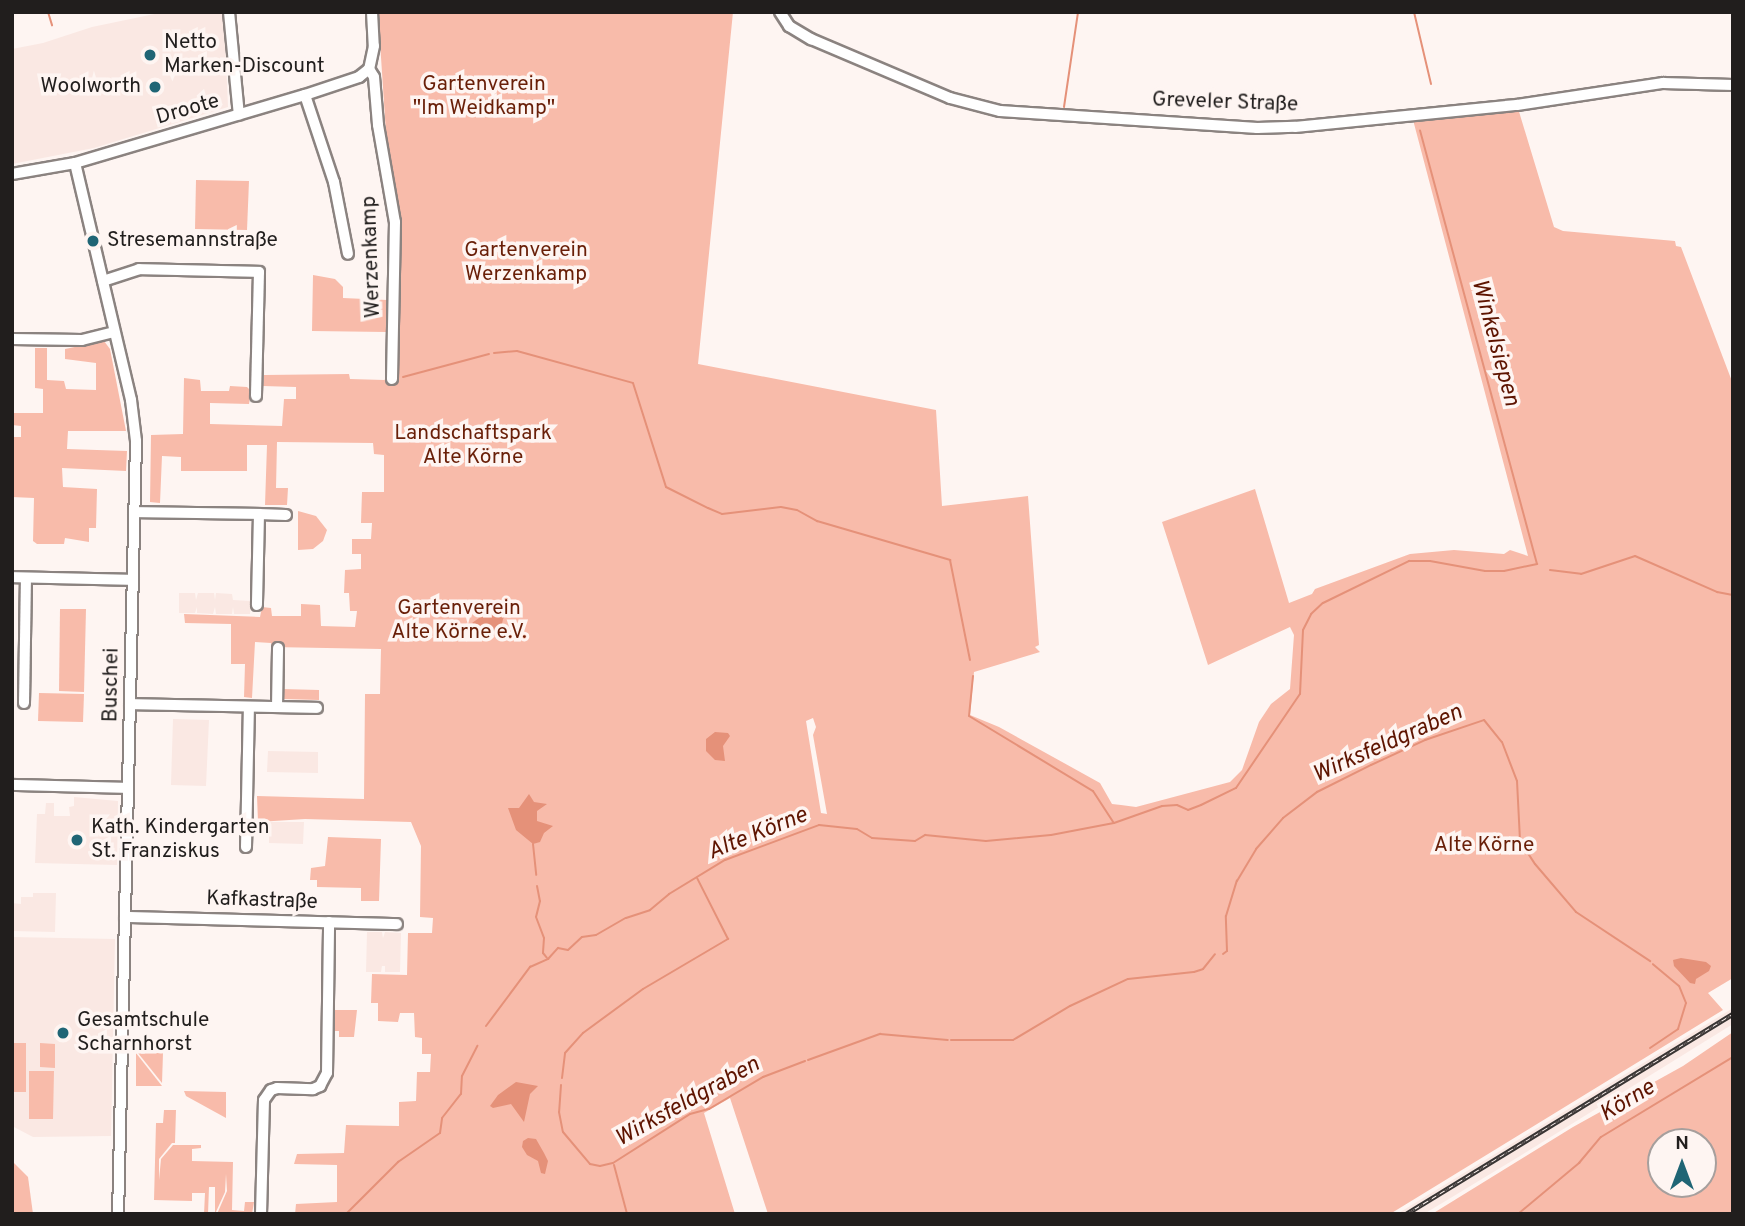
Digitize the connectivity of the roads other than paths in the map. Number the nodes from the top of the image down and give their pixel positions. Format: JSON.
{"nodes":[{"id":1,"x":229,"y":12,"type":"edge"},
{"id":2,"x":372,"y":12,"type":"edge"},
{"id":3,"x":780,"y":12,"type":"edge"},
{"id":4,"x":369,"y":69,"type":"junction"},
{"id":5,"x":1733,"y":85,"type":"edge"},
{"id":6,"x":305,"y":95,"type":"junction"},
{"id":7,"x":239,"y":115,"type":"junction"},
{"id":8,"x":75,"y":163,"type":"junction"},
{"id":9,"x":12,"y":174,"type":"edge"},
{"id":10,"x":348,"y":254,"type":"dead end"},
{"id":11,"x":103,"y":281,"type":"junction"},
{"id":12,"x":114,"y":332,"type":"junction"},
{"id":13,"x":12,"y":339,"type":"edge"},
{"id":14,"x":392,"y":379,"type":"dead end"},
{"id":15,"x":256,"y":397,"type":"dead end"},
{"id":16,"x":134,"y":512,"type":"junction"},
{"id":17,"x":259,"y":514,"type":"junction"},
{"id":18,"x":286,"y":515,"type":"dead end"},
{"id":19,"x":12,"y":578,"type":"edge"},
{"id":20,"x":26,"y":578,"type":"junction"},
{"id":21,"x":133,"y":580,"type":"junction"},
{"id":22,"x":257,"y":606,"type":"dead end"},
{"id":23,"x":278,"y":648,"type":"dead end"},
{"id":24,"x":12,"y":686,"type":"edge"},
{"id":25,"x":25,"y":686,"type":"junction"},
{"id":26,"x":24,"y":703,"type":"dead end"},
{"id":27,"x":131,"y":704,"type":"junction"},
{"id":28,"x":250,"y":707,"type":"junction"},
{"id":29,"x":277,"y":707,"type":"junction"},
{"id":30,"x":317,"y":708,"type":"dead end"},
{"id":31,"x":12,"y":785,"type":"edge"},
{"id":32,"x":126,"y":788,"type":"junction"},
{"id":33,"x":246,"y":847,"type":"dead end"},
{"id":34,"x":125,"y":917,"type":"junction"},
{"id":35,"x":329,"y":922,"type":"junction"},
{"id":36,"x":397,"y":923,"type":"dead end"},
{"id":37,"x":118,"y":1214,"type":"edge"},
{"id":38,"x":261,"y":1214,"type":"edge"}],
"edges":[{"from":1,"to":7,"type":"street"},
{"from":2,"to":4,"type":"street","name":"Werzenkamp"},
{"from":3,"to":5,"type":"street","name":"Greveler Straße"},
{"from":4,"to":6,"type":"street","name":"Droote"},
{"from":4,"to":14,"type":"street","name":"Werzenkamp"},
{"from":6,"to":7,"type":"street","name":"Droote"},
{"from":6,"to":10,"type":"street"},
{"from":7,"to":8,"type":"street","name":"Droote"},
{"from":8,"to":9,"type":"street","name":"Droote"},
{"from":8,"to":11,"type":"street","name":"Buschei"},
{"from":11,"to":12,"type":"street","name":"Buschei"},
{"from":11,"to":15,"type":"street"},
{"from":12,"to":13,"type":"street"},
{"from":12,"to":16,"type":"street","name":"Buschei"},
{"from":16,"to":17,"type":"street"},
{"from":16,"to":21,"type":"street","name":"Buschei"},
{"from":17,"to":18,"type":"street"},
{"from":17,"to":22,"type":"street"},
{"from":19,"to":20,"type":"street"},
{"from":20,"to":21,"type":"street"},
{"from":20,"to":25,"type":"street"},
{"from":21,"to":27,"type":"street","name":"Buschei"},
{"from":23,"to":29,"type":"street"},
{"from":24,"to":25,"type":"street"},
{"from":25,"to":26,"type":"street"},
{"from":27,"to":28,"type":"street"},
{"from":27,"to":32,"type":"street","name":"Buschei"},
{"from":28,"to":29,"type":"street"},
{"from":28,"to":33,"type":"street"},
{"from":29,"to":30,"type":"street"},
{"from":31,"to":32,"type":"street"},
{"from":32,"to":34,"type":"street","name":"Buschei"},
{"from":34,"to":35,"type":"street","name":"Kafkastraße"},
{"from":34,"to":37,"type":"street","name":"Buschei"},
{"from":35,"to":36,"type":"street","name":"Kafkastraße"},
{"from":35,"to":38,"type":"street"}]}
